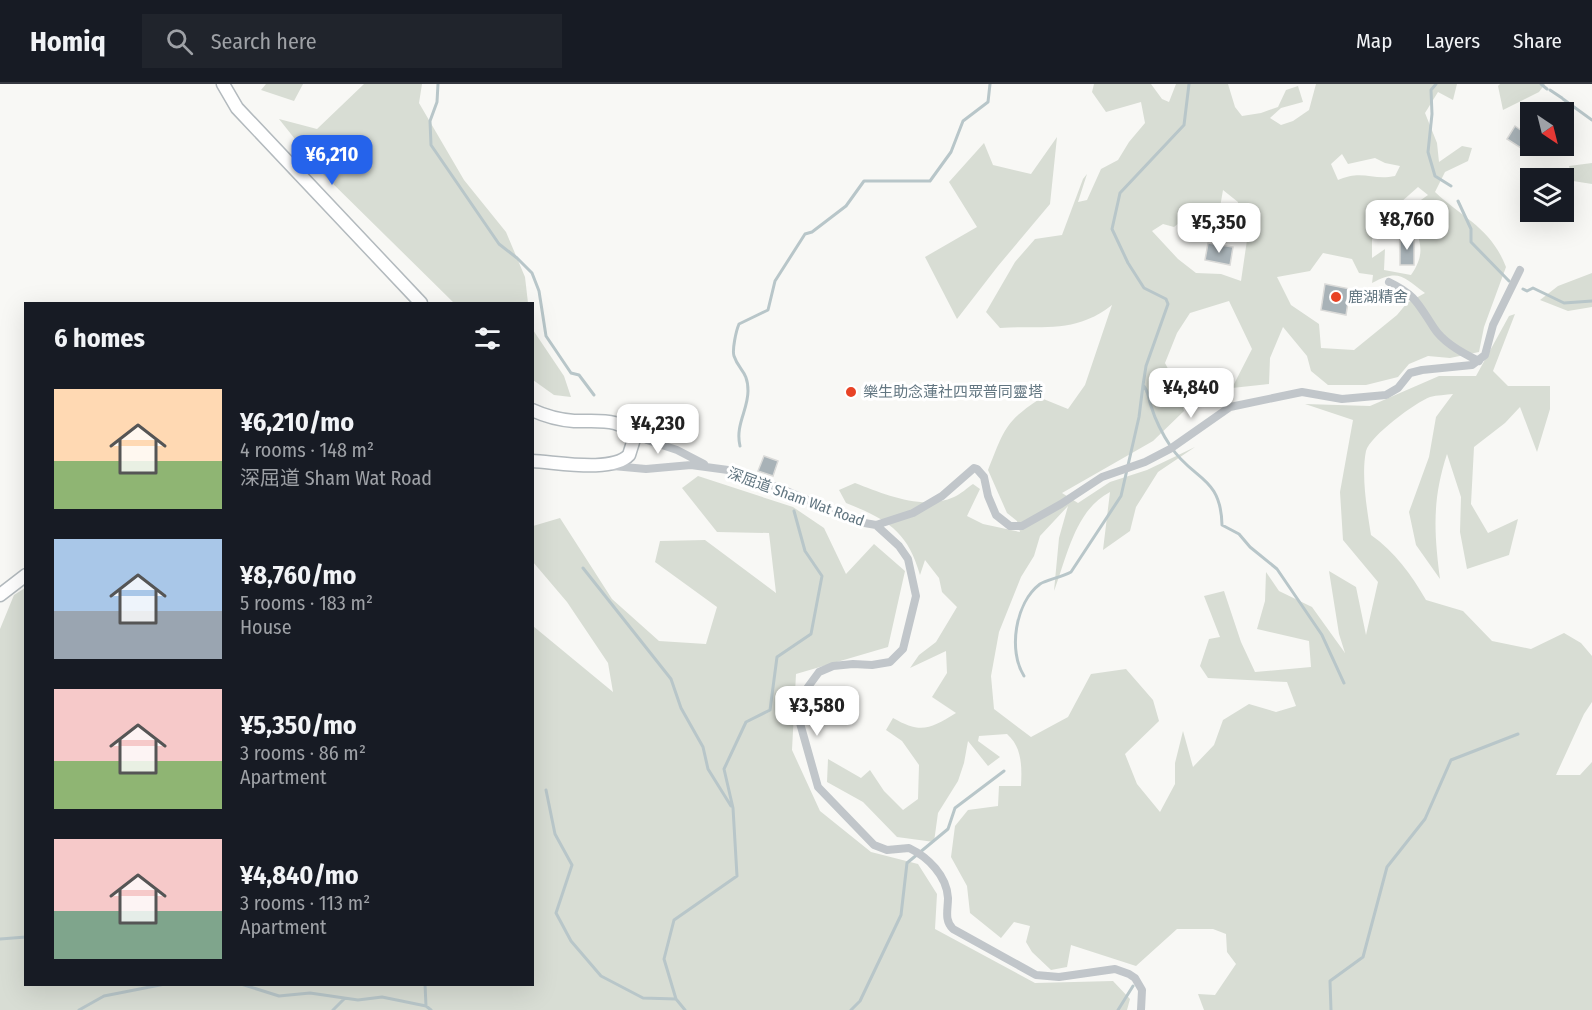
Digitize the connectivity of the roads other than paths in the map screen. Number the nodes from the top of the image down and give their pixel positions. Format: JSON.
{"nodes":[{"id":1,"x":223,"y":84,"type":"edge"},
{"id":2,"x":1520,"y":270,"type":"dead end"},
{"id":3,"x":1389,"y":282,"type":"dead end"},
{"id":4,"x":420,"y":302,"type":"edge"},
{"id":5,"x":1479,"y":361,"type":"junction"},
{"id":6,"x":534,"y":411,"type":"edge"},
{"id":7,"x":626,"y":428,"type":"junction"},
{"id":8,"x":534,"y":461,"type":"edge"},
{"id":9,"x":608,"y":465,"type":"junction"},
{"id":10,"x":706,"y":466,"type":"junction"},
{"id":11,"x":876,"y":525,"type":"junction"},
{"id":12,"x":24,"y":576,"type":"edge"},
{"id":13,"x":0,"y":595,"type":"edge"},
{"id":14,"x":1141,"y":1010,"type":"edge"}],
"edges":[{"from":1,"to":4,"type":"main road"},
{"from":2,"to":5,"type":"street"},
{"from":3,"to":5,"type":"street"},
{"from":5,"to":11,"type":"street"},
{"from":6,"to":7,"type":"main road","name":"深屈道 Sham Wat Road"},
{"from":7,"to":9,"type":"main road"},
{"from":7,"to":10,"type":"street","name":"深屈道 Sham Wat Road"},
{"from":8,"to":9,"type":"main road"},
{"from":9,"to":10,"type":"street","name":"深屈道 Sham Wat Road"},
{"from":10,"to":11,"type":"street","name":"深屈道 Sham Wat Road"},
{"from":11,"to":14,"type":"street","name":"深屈道 Sham Wat Road"},
{"from":12,"to":13,"type":"main road"}]}
